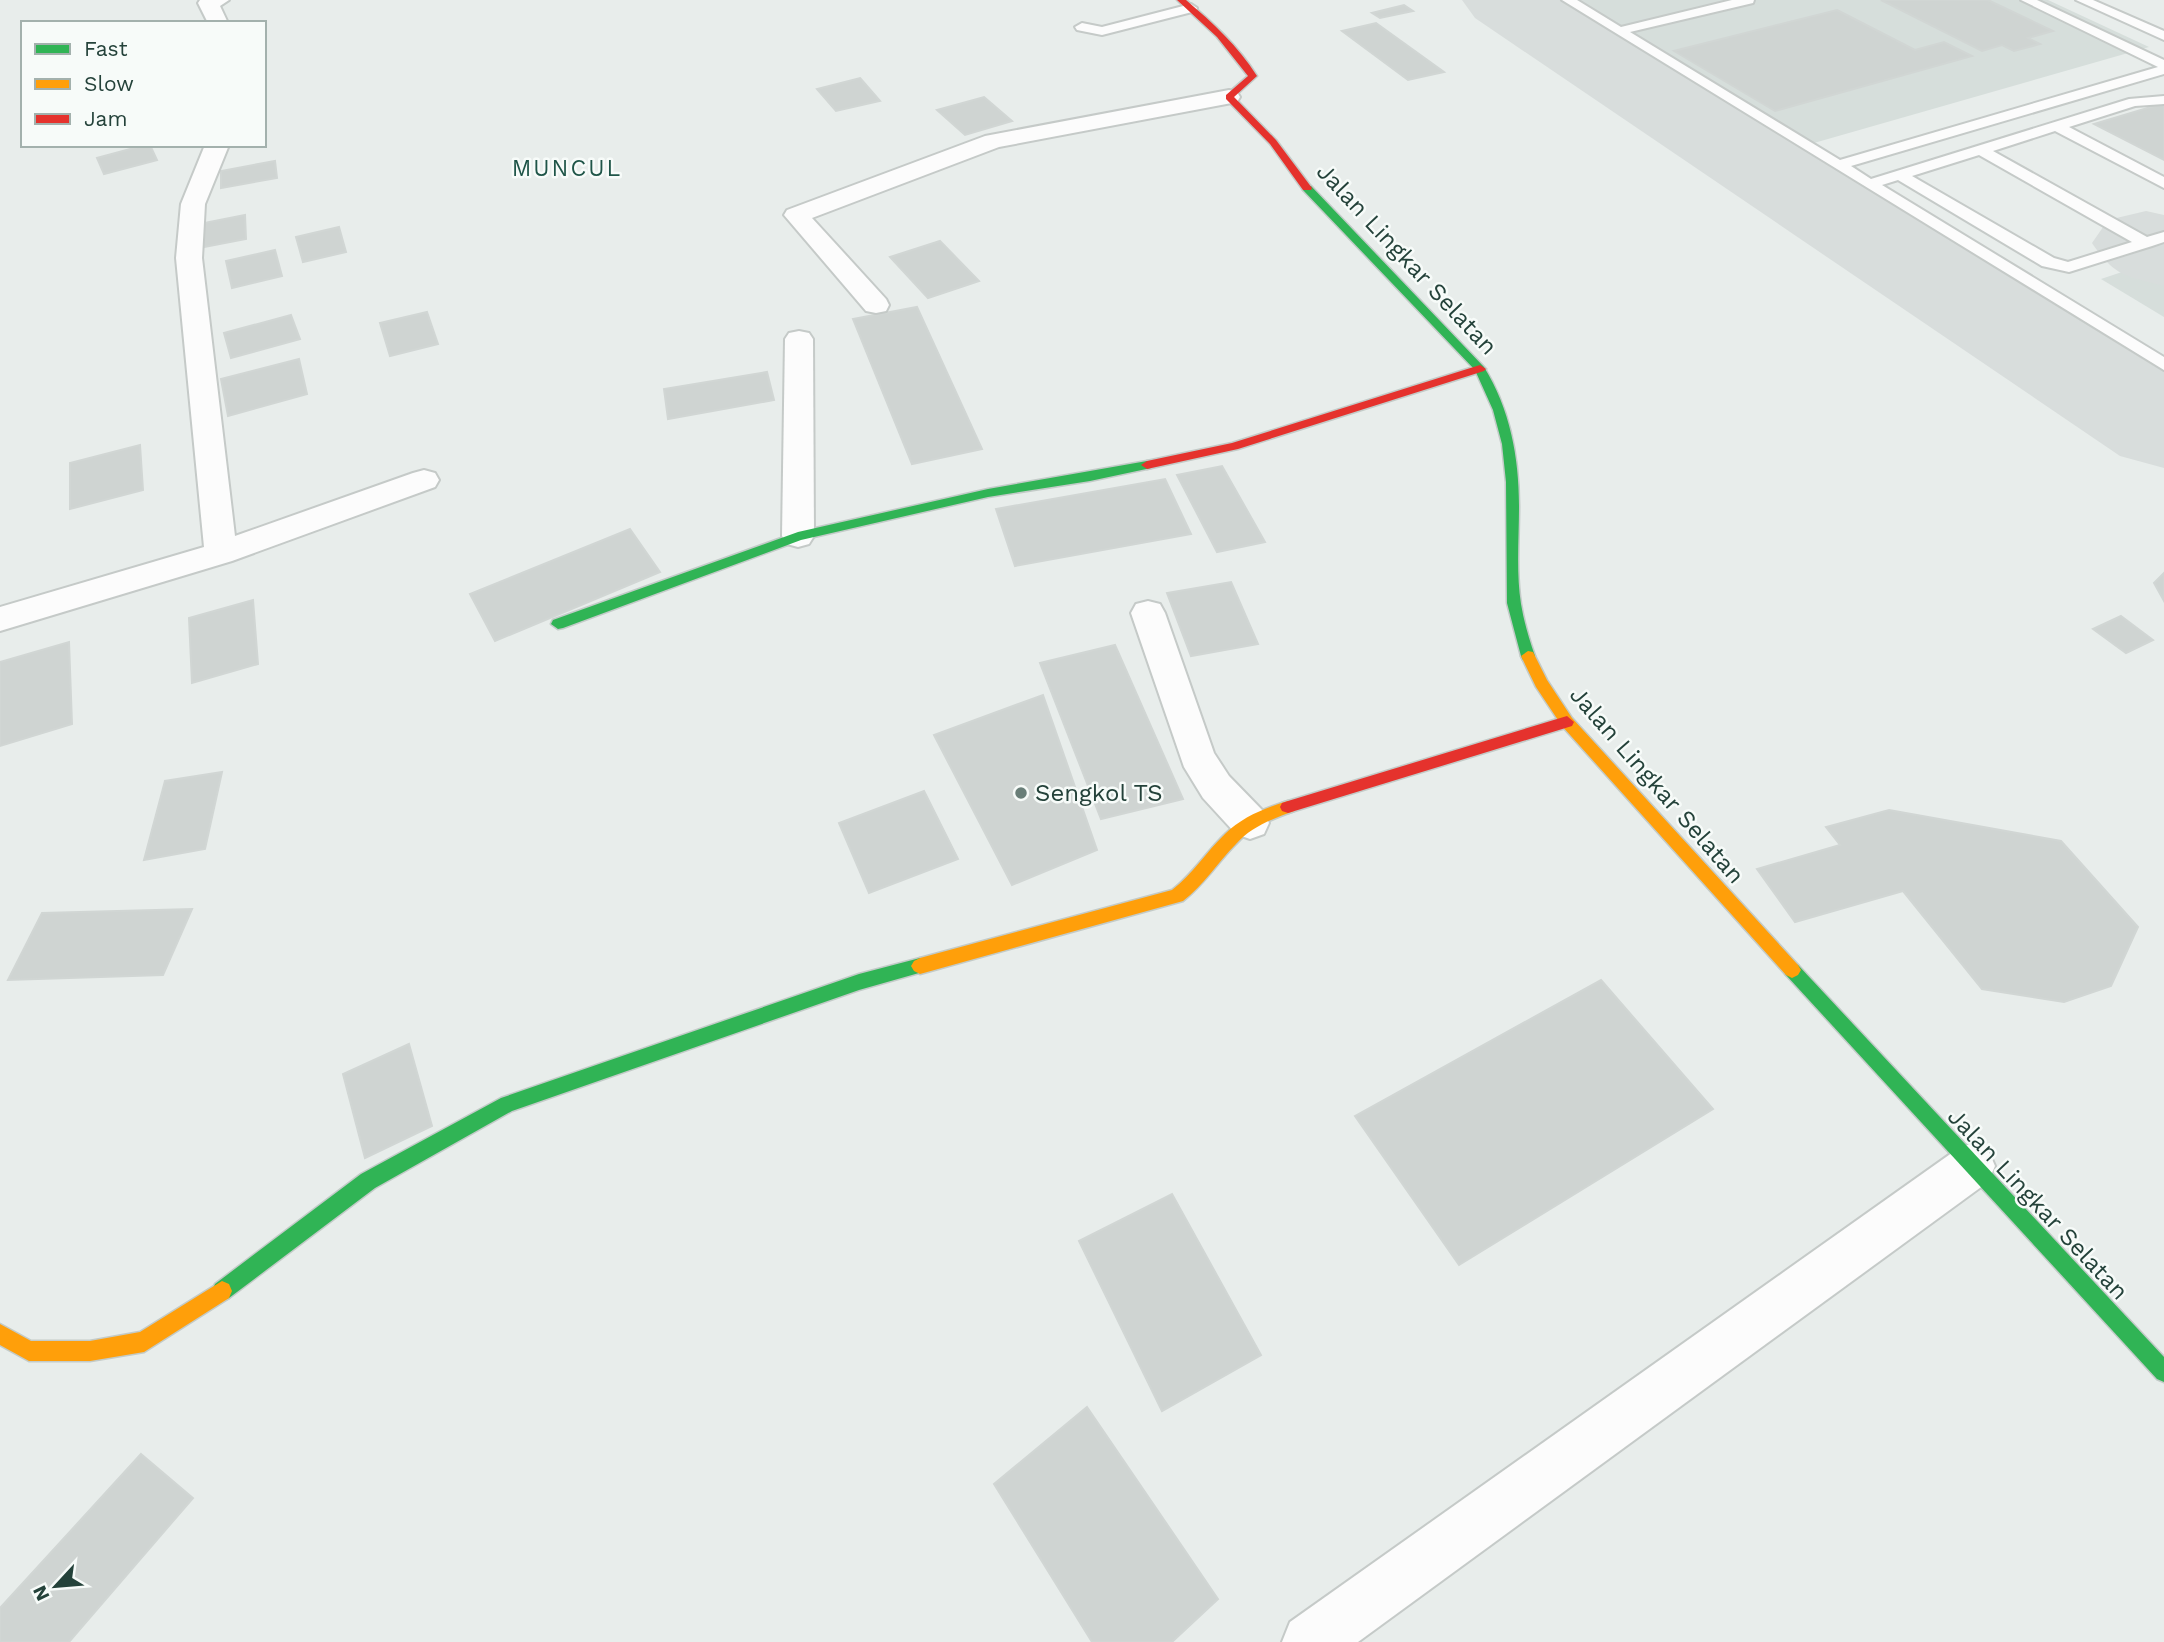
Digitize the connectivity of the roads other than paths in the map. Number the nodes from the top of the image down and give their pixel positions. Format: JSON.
{"nodes":[{"id":1,"x":219,"y":0,"type":"edge"},
{"id":2,"x":1568,"y":0,"type":"edge"},
{"id":3,"x":1748,"y":0,"type":"edge"},
{"id":4,"x":2027,"y":0,"type":"edge"},
{"id":5,"x":2082,"y":0,"type":"edge"},
{"id":6,"x":1186,"y":4,"type":"edge"},
{"id":7,"x":217,"y":21,"type":"edge"},
{"id":8,"x":1082,"y":27,"type":"dead end"},
{"id":9,"x":1620,"y":31,"type":"junction"},
{"id":10,"x":2164,"y":36,"type":"edge"},
{"id":11,"x":2164,"y":68,"type":"edge"},
{"id":12,"x":1229,"y":97,"type":"junction"},
{"id":13,"x":2164,"y":100,"type":"edge"},
{"id":14,"x":2056,"y":127,"type":"junction"},
{"id":15,"x":216,"y":147,"type":"edge"},
{"id":16,"x":1980,"y":150,"type":"junction"},
{"id":17,"x":1838,"y":165,"type":"junction"},
{"id":18,"x":1898,"y":174,"type":"junction"},
{"id":19,"x":2164,"y":183,"type":"edge"},
{"id":20,"x":1870,"y":184,"type":"junction"},
{"id":21,"x":2164,"y":237,"type":"edge"},
{"id":22,"x":2146,"y":243,"type":"junction"},
{"id":23,"x":876,"y":304,"type":"dead end"},
{"id":24,"x":799,"y":339,"type":"dead end"},
{"id":25,"x":2164,"y":365,"type":"edge"},
{"id":26,"x":1480,"y":369,"type":"junction"},
{"id":27,"x":424,"y":480,"type":"dead end"},
{"id":28,"x":798,"y":536,"type":"junction"},
{"id":29,"x":221,"y":553,"type":"junction"},
{"id":30,"x":1148,"y":613,"type":"dead end"},
{"id":31,"x":0,"y":619,"type":"edge"},
{"id":32,"x":558,"y":624,"type":"dead end"},
{"id":33,"x":1567,"y":722,"type":"junction"},
{"id":34,"x":1250,"y":823,"type":"junction"},
{"id":35,"x":1972,"y":1166,"type":"junction"},
{"id":36,"x":0,"y":1335,"type":"edge"},
{"id":37,"x":2164,"y":1372,"type":"edge"},
{"id":38,"x":1310,"y":1642,"type":"edge"}],
"edges":[{"from":1,"to":7,"type":"street"},
{"from":2,"to":9,"type":"lane"},
{"from":3,"to":9,"type":"lane"},
{"from":4,"to":11,"type":"lane"},
{"from":5,"to":10,"type":"lane"},
{"from":6,"to":8,"type":"lane"},
{"from":6,"to":12,"type":"street"},
{"from":9,"to":17,"type":"lane"},
{"from":11,"to":17,"type":"lane"},
{"from":12,"to":23,"type":"street"},
{"from":12,"to":26,"type":"street","name":"Jalan Lingkar Selatan"},
{"from":13,"to":14,"type":"lane"},
{"from":14,"to":16,"type":"lane"},
{"from":14,"to":19,"type":"lane"},
{"from":15,"to":29,"type":"street"},
{"from":16,"to":18,"type":"lane"},
{"from":16,"to":22,"type":"lane"},
{"from":17,"to":20,"type":"lane"},
{"from":18,"to":20,"type":"lane"},
{"from":18,"to":22,"type":"lane"},
{"from":20,"to":25,"type":"lane"},
{"from":21,"to":22,"type":"lane"},
{"from":24,"to":28,"type":"street"},
{"from":26,"to":28,"type":"street"},
{"from":26,"to":33,"type":"street","name":"Jalan Lingkar Selatan"},
{"from":27,"to":29,"type":"street"},
{"from":28,"to":32,"type":"street"},
{"from":29,"to":31,"type":"street"},
{"from":30,"to":34,"type":"street"},
{"from":33,"to":34,"type":"street"},
{"from":33,"to":35,"type":"street","name":"Jalan Lingkar Selatan"},
{"from":34,"to":36,"type":"street"},
{"from":35,"to":37,"type":"street","name":"Jalan Lingkar Selatan"},
{"from":35,"to":38,"type":"street"}]}
